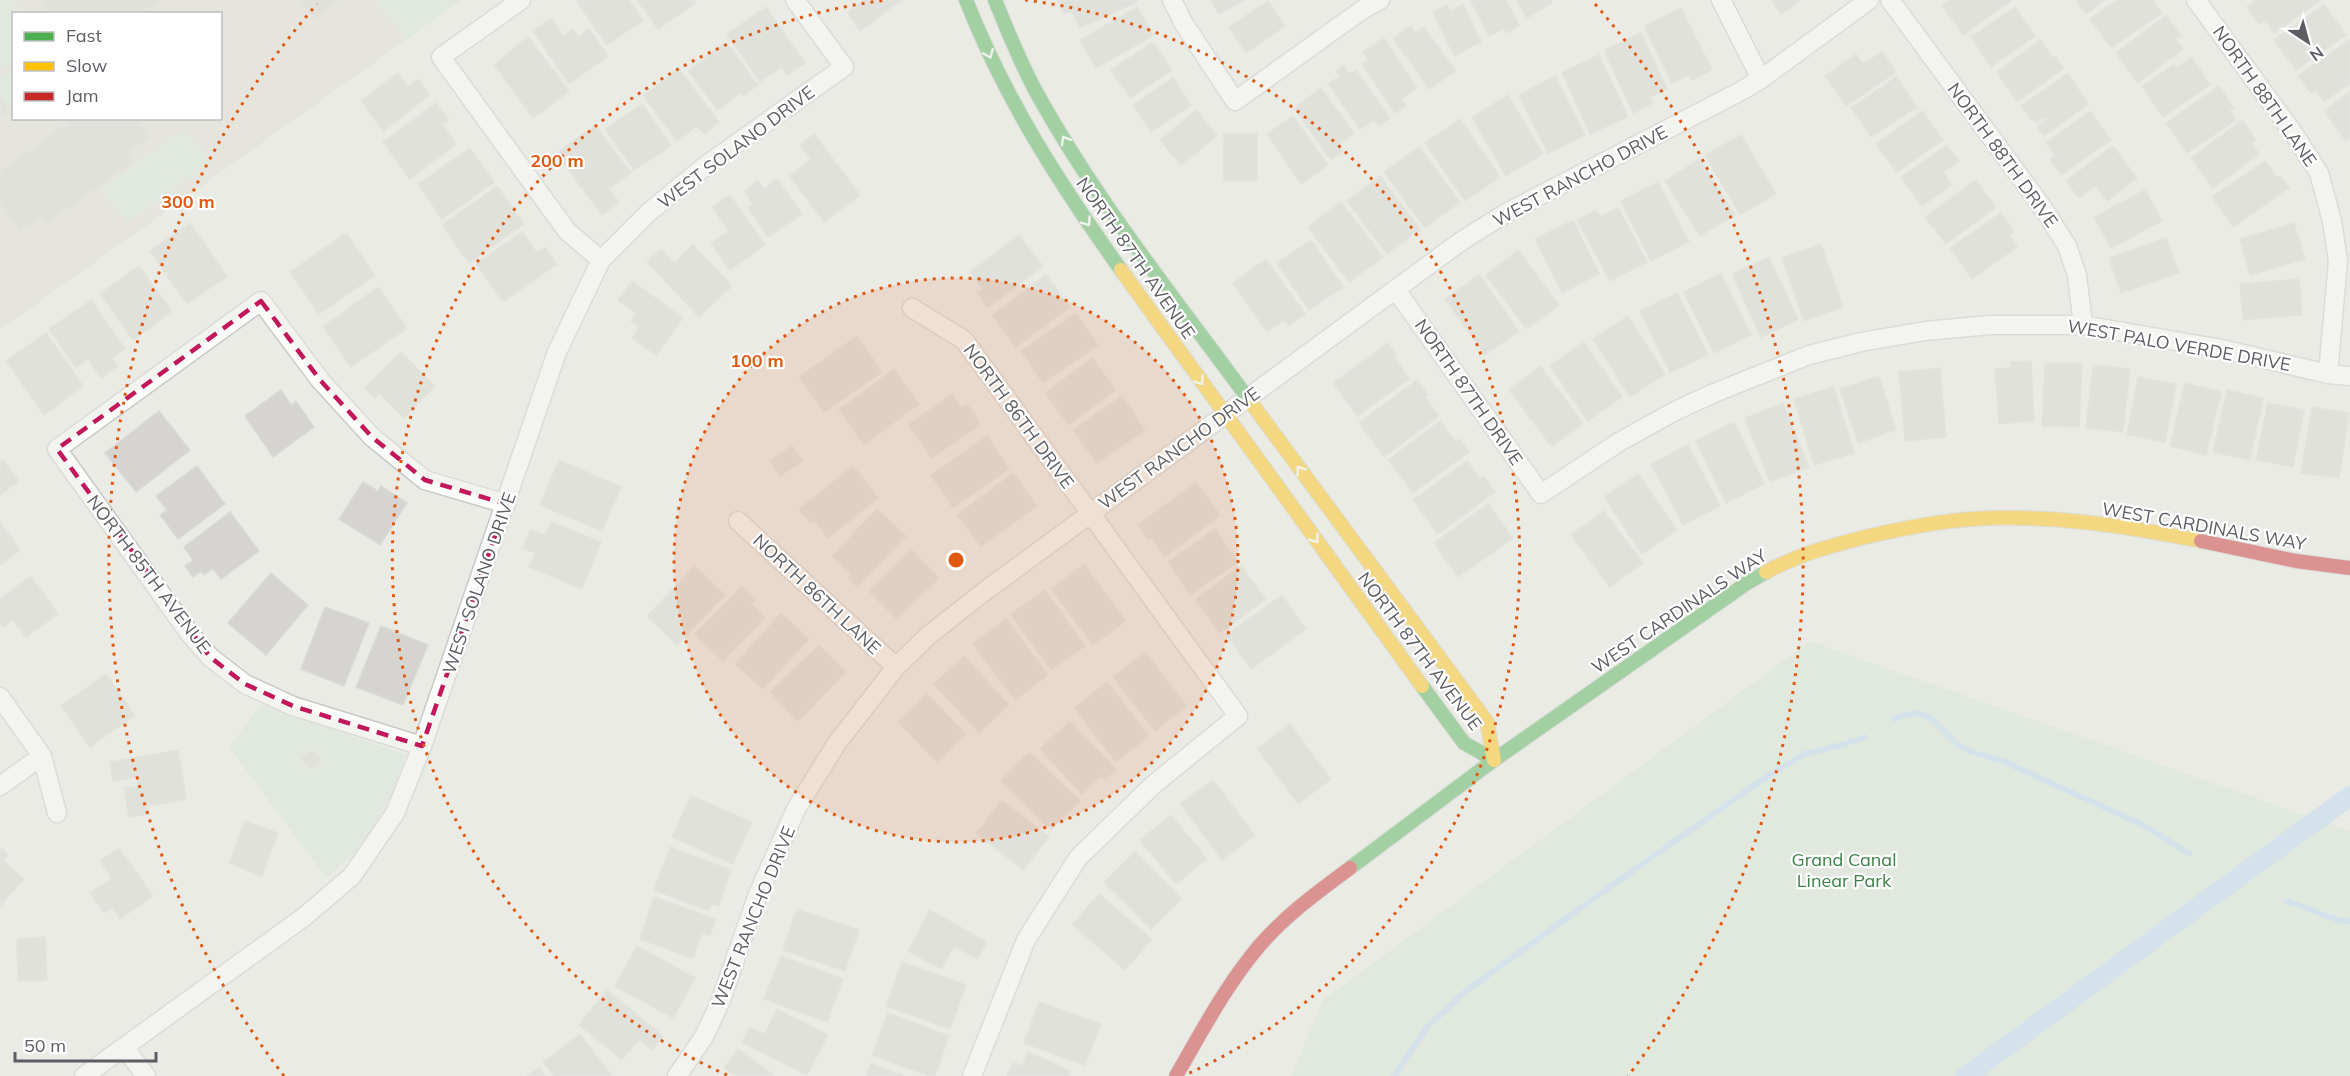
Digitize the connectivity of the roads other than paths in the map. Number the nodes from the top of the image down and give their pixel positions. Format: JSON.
{"nodes":[{"id":1,"x":521,"y":0,"type":"edge"},
{"id":2,"x":795,"y":0,"type":"edge"},
{"id":3,"x":966,"y":0,"type":"edge"},
{"id":4,"x":995,"y":0,"type":"edge"},
{"id":5,"x":1172,"y":0,"type":"edge"},
{"id":6,"x":1380,"y":0,"type":"edge"},
{"id":7,"x":1720,"y":0,"type":"edge"},
{"id":8,"x":1869,"y":0,"type":"edge"},
{"id":9,"x":1890,"y":0,"type":"edge"},
{"id":10,"x":2196,"y":0,"type":"edge"},
{"id":11,"x":1761,"y":79,"type":"junction"},
{"id":12,"x":601,"y":260,"type":"junction"},
{"id":13,"x":1396,"y":290,"type":"junction"},
{"id":14,"x":912,"y":308,"type":"dead end"},
{"id":15,"x":2083,"y":325,"type":"junction"},
{"id":16,"x":2328,"y":374,"type":"junction"},
{"id":17,"x":2350,"y":376,"type":"edge"},
{"id":18,"x":1247,"y":398,"type":"junction"},
{"id":19,"x":1224,"y":414,"type":"junction"},
{"id":20,"x":1541,"y":494,"type":"joint"},
{"id":21,"x":506,"y":504,"type":"junction"},
{"id":22,"x":1089,"y":514,"type":"junction"},
{"id":23,"x":738,"y":521,"type":"dead end"},
{"id":24,"x":2350,"y":568,"type":"edge"},
{"id":25,"x":896,"y":667,"type":"junction"},
{"id":26,"x":0,"y":697,"type":"edge"},
{"id":27,"x":422,"y":746,"type":"junction"},
{"id":28,"x":42,"y":756,"type":"junction"},
{"id":29,"x":1494,"y":760,"type":"junction"},
{"id":30,"x":0,"y":786,"type":"edge"},
{"id":31,"x":57,"y":813,"type":"dead end"},
{"id":32,"x":124,"y":1047,"type":"junction"},
{"id":33,"x":84,"y":1076,"type":"edge"},
{"id":34,"x":146,"y":1076,"type":"edge"},
{"id":35,"x":677,"y":1076,"type":"edge"},
{"id":36,"x":972,"y":1076,"type":"edge"},
{"id":37,"x":1176,"y":1076,"type":"edge"}],
"edges":[{"from":1,"to":12,"type":"street"},
{"from":2,"to":12,"type":"street","name":"WEST SOLANO DRIVE"},
{"from":3,"to":19,"type":"street","name":"NORTH 87TH AVENUE","one_way":true},
{"from":18,"to":4,"type":"street","name":"NORTH 87TH AVENUE","one_way":true},
{"from":5,"to":6,"type":"street"},
{"from":7,"to":11,"type":"street"},
{"from":8,"to":11,"type":"street","name":"WEST RANCHO DRIVE"},
{"from":9,"to":15,"type":"street","name":"NORTH 88TH DRIVE"},
{"from":10,"to":16,"type":"street","name":"NORTH 88TH LANE"},
{"from":11,"to":13,"type":"street","name":"WEST RANCHO DRIVE"},
{"from":12,"to":21,"type":"street","name":"WEST SOLANO DRIVE"},
{"from":13,"to":18,"type":"street","name":"WEST RANCHO DRIVE"},
{"from":13,"to":20,"type":"street","name":"NORTH 87TH DRIVE"},
{"from":14,"to":22,"type":"street","name":"NORTH 86TH DRIVE"},
{"from":15,"to":16,"type":"street","name":"WEST PALO VERDE DRIVE"},
{"from":15,"to":20,"type":"street","name":"WEST PALO VERDE DRIVE"},
{"from":16,"to":17,"type":"street","name":"WEST PALO VERDE DRIVE"},
{"from":18,"to":19,"type":"street","name":"WEST RANCHO DRIVE"},
{"from":29,"to":18,"type":"street","name":"NORTH 87TH AVENUE","one_way":true},
{"from":19,"to":22,"type":"street","name":"WEST RANCHO DRIVE"},
{"from":19,"to":29,"type":"street","name":"NORTH 87TH AVENUE","one_way":true},
{"from":21,"to":27,"type":"street","name":"WEST SOLANO DRIVE"},
{"from":21,"to":27,"type":"street","name":"NORTH 85TH AVENUE"},
{"from":22,"to":25,"type":"street","name":"WEST RANCHO DRIVE"},
{"from":22,"to":36,"type":"street","name":"NORTH 86TH DRIVE"},
{"from":23,"to":25,"type":"street","name":"NORTH 86TH LANE"},
{"from":24,"to":29,"type":"street","name":"WEST CARDINALS WAY"},
{"from":25,"to":35,"type":"street","name":"WEST RANCHO DRIVE"},
{"from":26,"to":28,"type":"street"},
{"from":27,"to":32,"type":"street","name":"WEST SOLANO DRIVE"},
{"from":28,"to":30,"type":"street"},
{"from":28,"to":31,"type":"street"},
{"from":29,"to":37,"type":"street","name":"WEST CARDINALS WAY"},
{"from":32,"to":33,"type":"street","name":"WEST SOLANO DRIVE"},
{"from":32,"to":34,"type":"street"}]}
